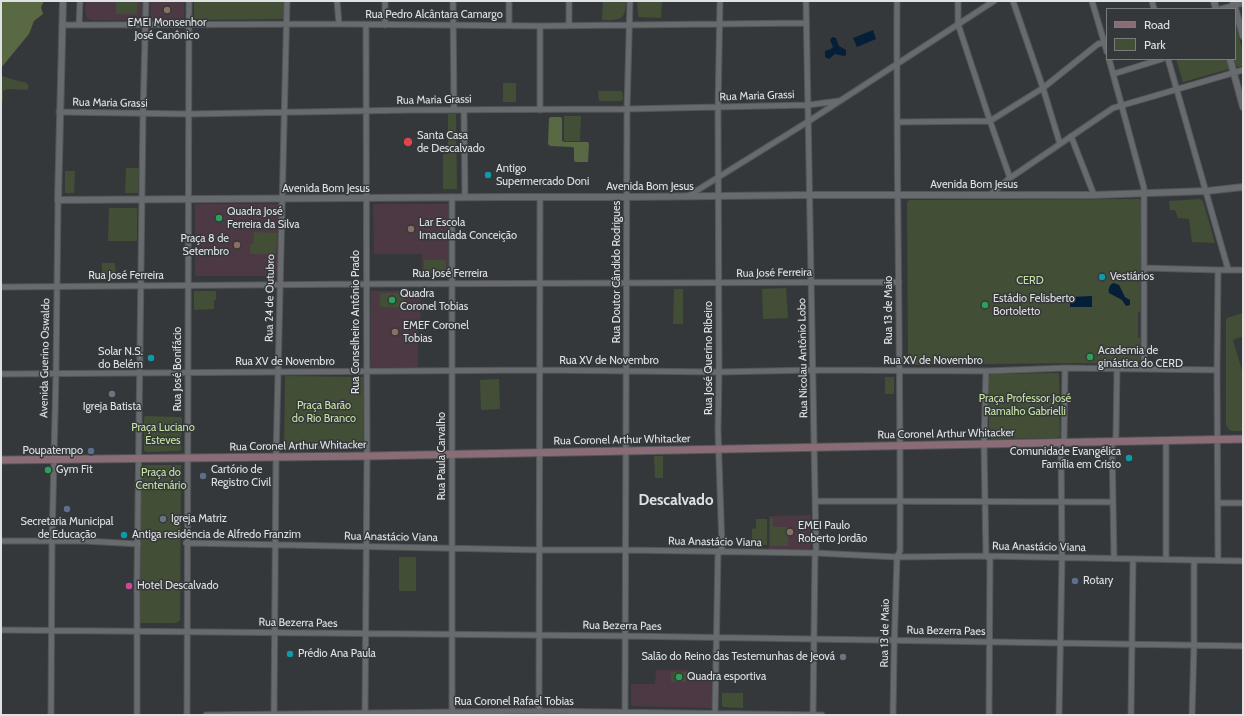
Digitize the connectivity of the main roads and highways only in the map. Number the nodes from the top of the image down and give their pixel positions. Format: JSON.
{"nodes":[{"id":1,"x":1243,"y":439,"type":"edge"},
{"id":2,"x":1,"y":460,"type":"edge"}],
"edges":[{"from":1,"to":2,"type":"main road","name":"Rua Coronel Arthur Whitacker"}]}
